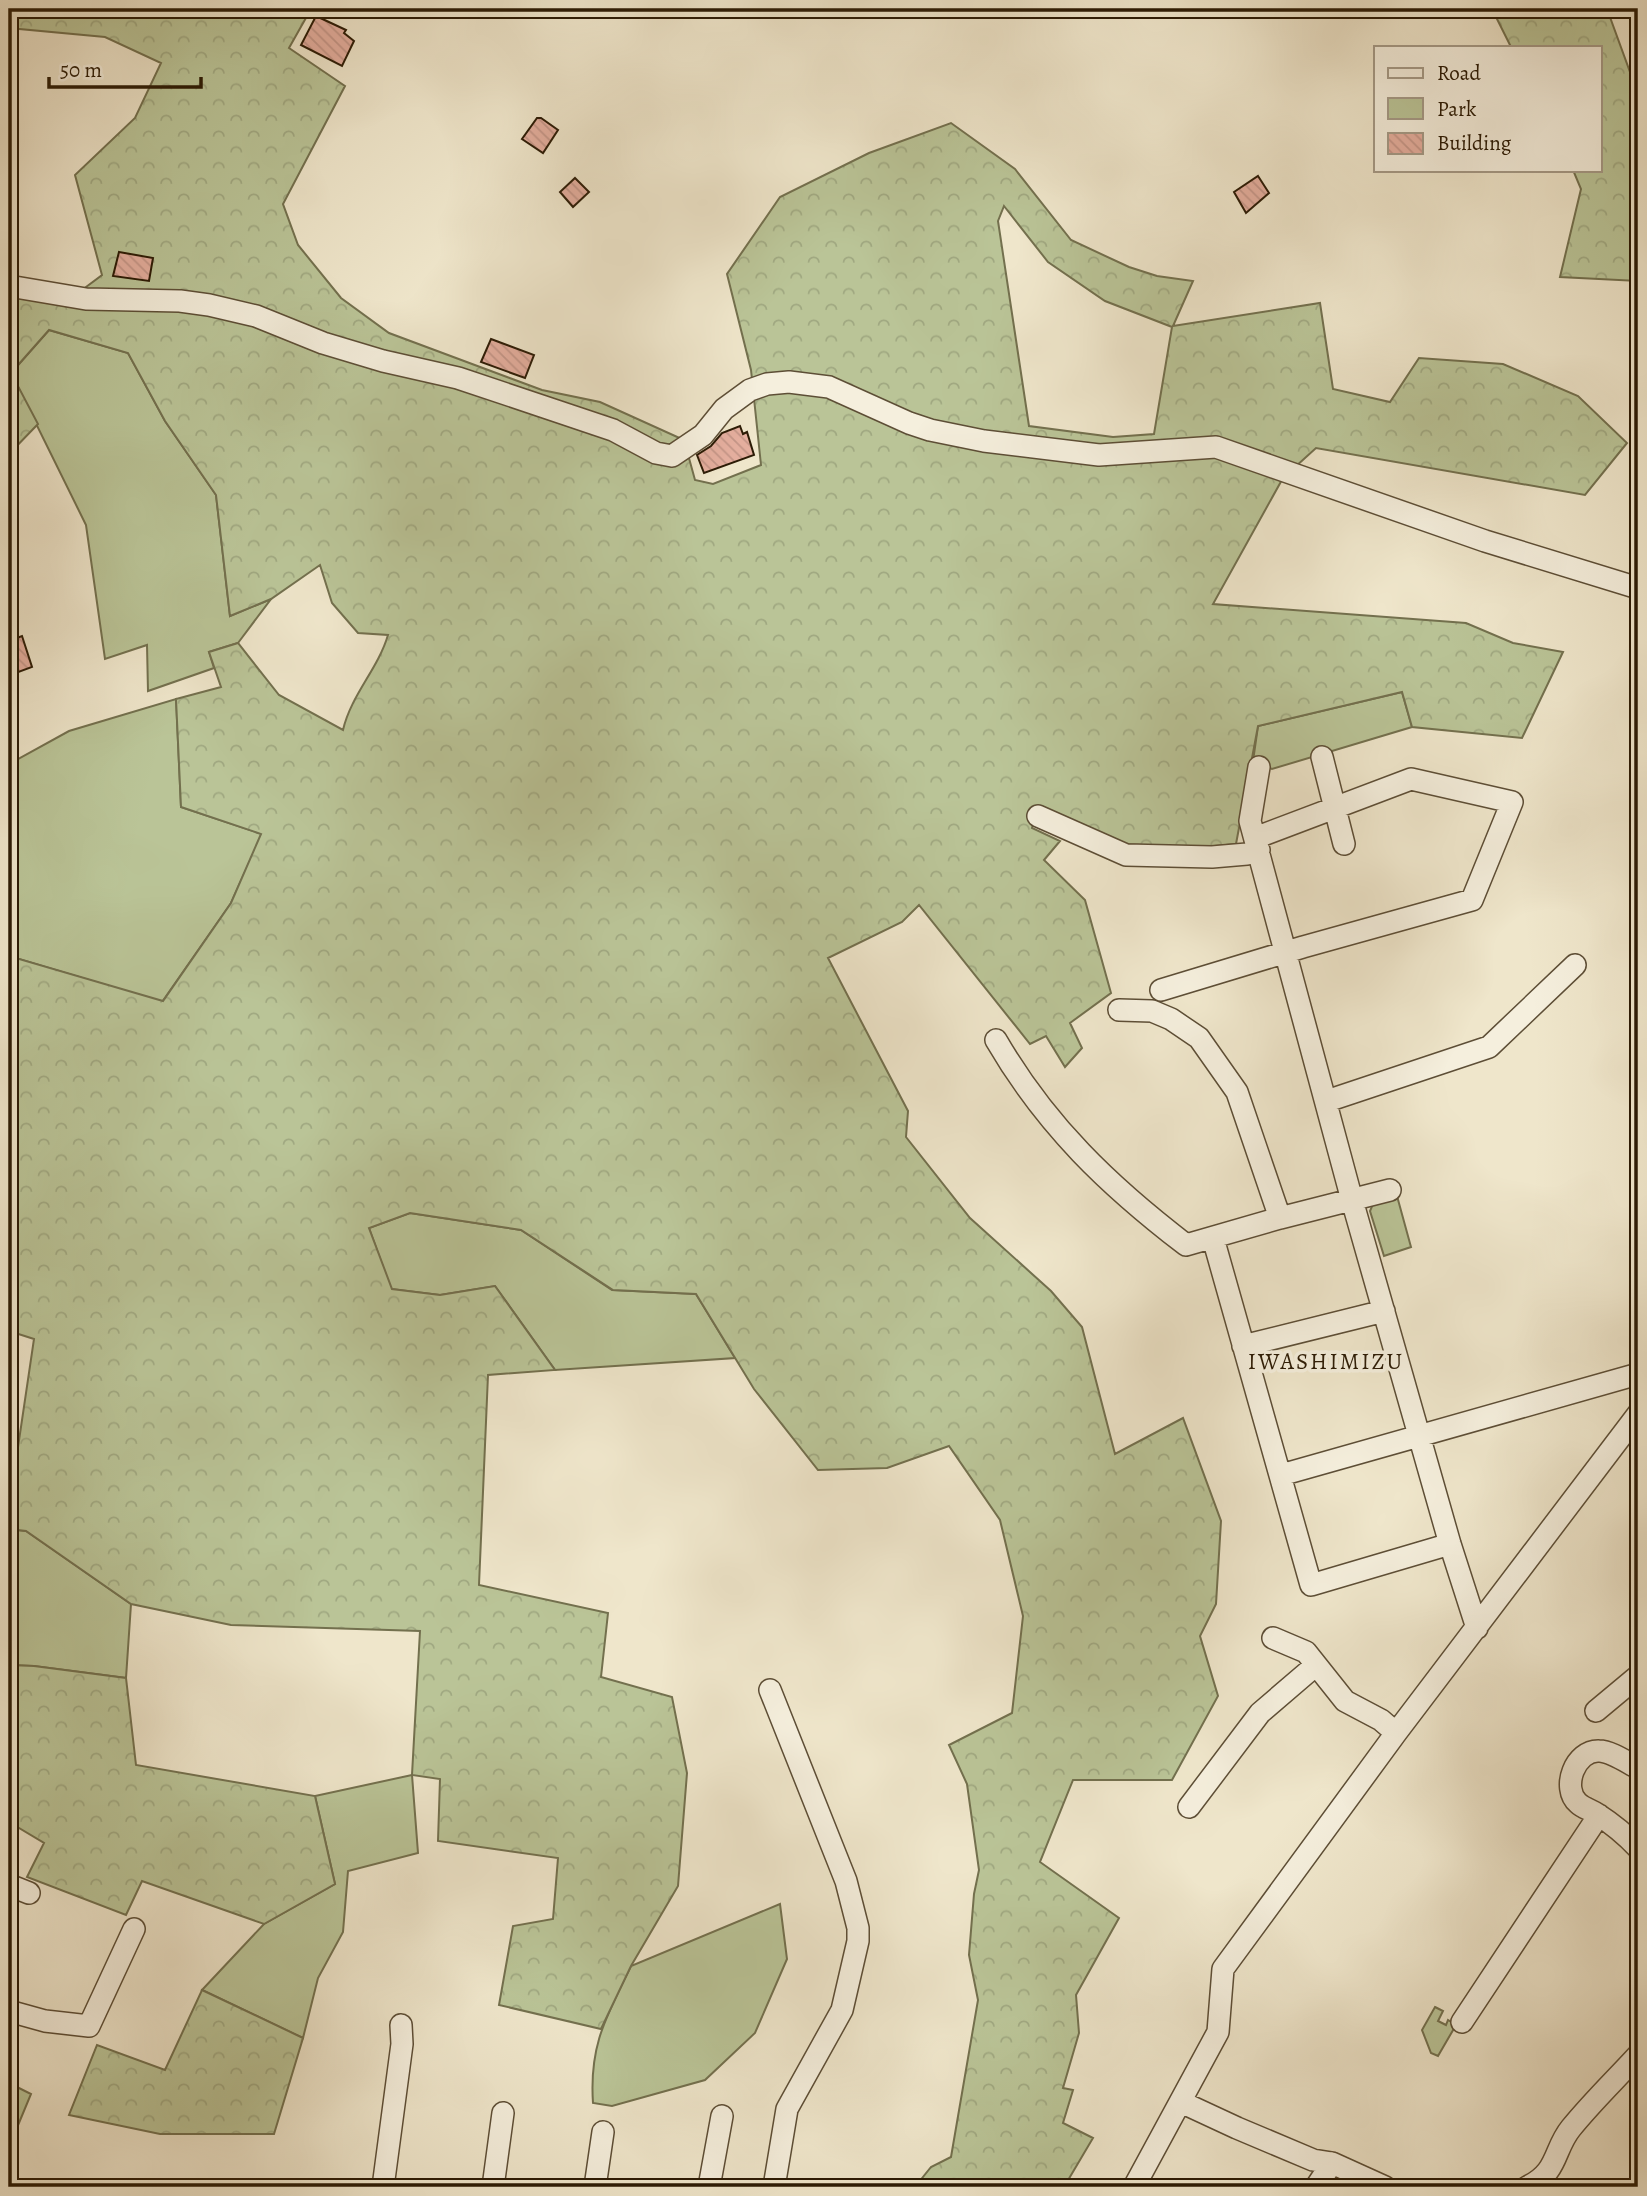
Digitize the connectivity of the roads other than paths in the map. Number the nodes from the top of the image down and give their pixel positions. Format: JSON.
{"nodes":[{"id":1,"x":9,"y":286,"type":"edge"},
{"id":2,"x":1638,"y":588,"type":"edge"},
{"id":3,"x":1322,"y":758,"type":"dead end"},
{"id":4,"x":1259,"y":767,"type":"dead end"},
{"id":5,"x":1335,"y":808,"type":"junction"},
{"id":6,"x":1038,"y":816,"type":"dead end"},
{"id":7,"x":1257,"y":844,"type":"junction"},
{"id":8,"x":1344,"y":844,"type":"dead end"},
{"id":9,"x":1285,"y":952,"type":"junction"},
{"id":10,"x":1575,"y":965,"type":"dead end"},
{"id":11,"x":1161,"y":990,"type":"dead end"},
{"id":12,"x":1119,"y":1010,"type":"dead end"},
{"id":13,"x":996,"y":1041,"type":"dead end"},
{"id":14,"x":1327,"y":1101,"type":"junction"},
{"id":15,"x":1390,"y":1190,"type":"dead end"},
{"id":16,"x":1352,"y":1200,"type":"junction"},
{"id":17,"x":1280,"y":1218,"type":"junction"},
{"id":18,"x":1213,"y":1238,"type":"junction"},
{"id":19,"x":1384,"y":1311,"type":"junction"},
{"id":20,"x":1243,"y":1346,"type":"junction"},
{"id":21,"x":1638,"y":1374,"type":"edge"},
{"id":22,"x":1638,"y":1414,"type":"edge"},
{"id":23,"x":1419,"y":1435,"type":"junction"},
{"id":24,"x":1281,"y":1475,"type":"junction"},
{"id":25,"x":1450,"y":1544,"type":"junction"},
{"id":26,"x":1477,"y":1628,"type":"junction"},
{"id":27,"x":1273,"y":1637,"type":"dead end"},
{"id":28,"x":1316,"y":1665,"type":"junction"},
{"id":29,"x":1638,"y":1676,"type":"edge"},
{"id":30,"x":770,"y":1690,"type":"dead end"},
{"id":31,"x":1596,"y":1712,"type":"dead end"},
{"id":32,"x":1396,"y":1733,"type":"junction"},
{"id":33,"x":1638,"y":1768,"type":"edge"},
{"id":34,"x":1189,"y":1807,"type":"dead end"},
{"id":35,"x":1599,"y":1815,"type":"junction"},
{"id":36,"x":1638,"y":1848,"type":"edge"},
{"id":37,"x":134,"y":1929,"type":"dead end"},
{"id":38,"x":9,"y":2011,"type":"edge"},
{"id":39,"x":1462,"y":2022,"type":"dead end"},
{"id":40,"x":401,"y":2025,"type":"dead end"},
{"id":41,"x":1638,"y":2055,"type":"edge"},
{"id":42,"x":1181,"y":2102,"type":"junction"},
{"id":43,"x":503,"y":2113,"type":"dead end"},
{"id":44,"x":722,"y":2116,"type":"dead end"},
{"id":45,"x":603,"y":2132,"type":"dead end"},
{"id":46,"x":1332,"y":2163,"type":"junction"},
{"id":47,"x":383,"y":2187,"type":"edge"},
{"id":48,"x":493,"y":2187,"type":"edge"},
{"id":49,"x":594,"y":2187,"type":"edge"},
{"id":50,"x":709,"y":2187,"type":"edge"},
{"id":51,"x":774,"y":2187,"type":"edge"},
{"id":52,"x":1134,"y":2187,"type":"edge"},
{"id":53,"x":1316,"y":2187,"type":"edge"},
{"id":54,"x":1385,"y":2187,"type":"edge"},
{"id":55,"x":1527,"y":2187,"type":"edge"}],
"edges":[{"from":1,"to":2,"type":"street"},
{"from":3,"to":5,"type":"street"},
{"from":4,"to":7,"type":"street"},
{"from":5,"to":7,"type":"street"},
{"from":5,"to":8,"type":"street"},
{"from":5,"to":9,"type":"street"},
{"from":6,"to":7,"type":"street"},
{"from":7,"to":9,"type":"street"},
{"from":9,"to":11,"type":"street"},
{"from":9,"to":14,"type":"street"},
{"from":10,"to":14,"type":"street"},
{"from":12,"to":17,"type":"street"},
{"from":13,"to":18,"type":"street"},
{"from":14,"to":16,"type":"street"},
{"from":15,"to":16,"type":"street"},
{"from":16,"to":17,"type":"street"},
{"from":16,"to":19,"type":"street"},
{"from":17,"to":18,"type":"street"},
{"from":18,"to":20,"type":"street"},
{"from":19,"to":20,"type":"street"},
{"from":19,"to":23,"type":"street"},
{"from":20,"to":24,"type":"street"},
{"from":21,"to":23,"type":"street"},
{"from":22,"to":26,"type":"street"},
{"from":23,"to":24,"type":"street"},
{"from":23,"to":25,"type":"street"},
{"from":24,"to":25,"type":"street"},
{"from":25,"to":26,"type":"street"},
{"from":26,"to":32,"type":"street"},
{"from":27,"to":28,"type":"street"},
{"from":28,"to":32,"type":"street"},
{"from":28,"to":34,"type":"street"},
{"from":29,"to":31,"type":"street"},
{"from":30,"to":51,"type":"street"},
{"from":32,"to":42,"type":"street"},
{"from":33,"to":35,"type":"street"},
{"from":35,"to":36,"type":"street"},
{"from":35,"to":39,"type":"street"},
{"from":37,"to":38,"type":"street"},
{"from":40,"to":47,"type":"street"},
{"from":41,"to":55,"type":"street"},
{"from":42,"to":46,"type":"street"},
{"from":42,"to":52,"type":"street"},
{"from":43,"to":48,"type":"street"},
{"from":44,"to":50,"type":"street"},
{"from":45,"to":49,"type":"street"},
{"from":46,"to":53,"type":"street"},
{"from":46,"to":54,"type":"street"}]}
